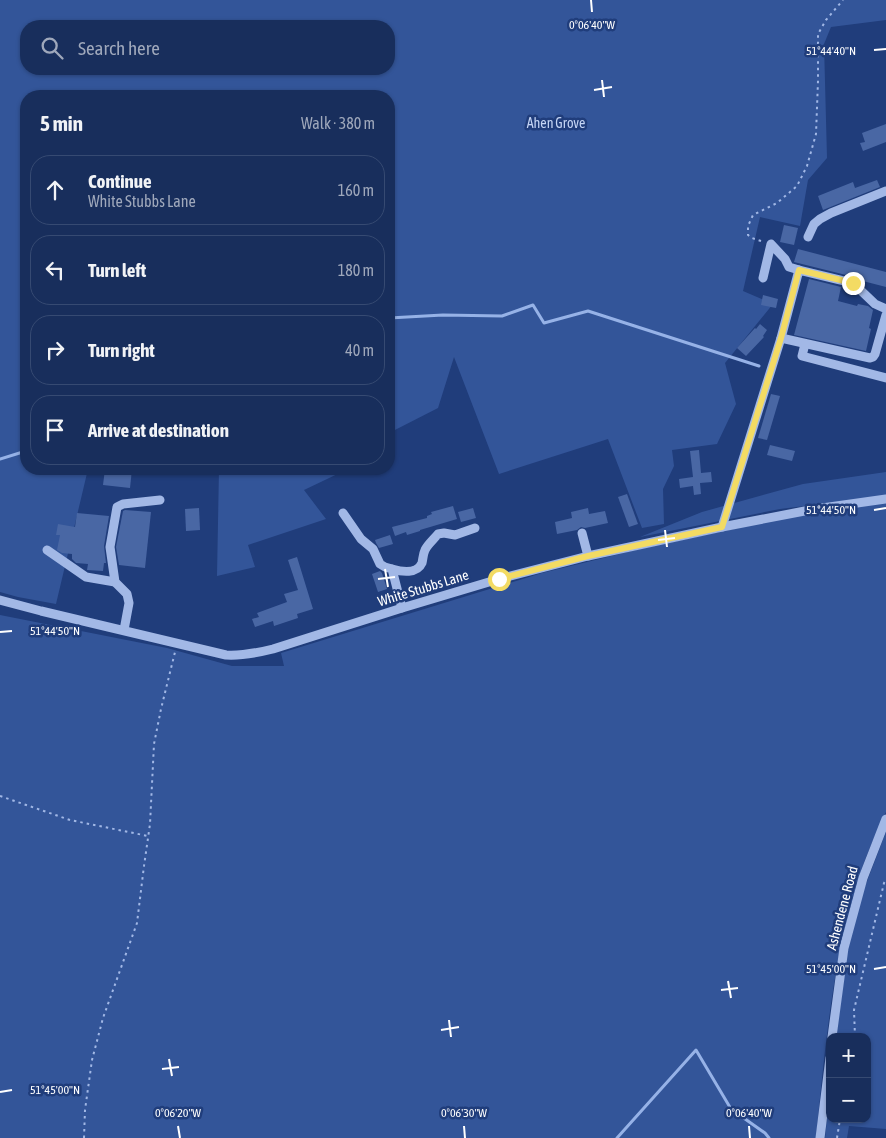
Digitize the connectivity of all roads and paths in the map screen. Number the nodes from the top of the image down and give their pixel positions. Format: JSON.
{"nodes":[{"id":1,"x":843,"y":0,"type":"edge"},
{"id":2,"x":886,"y":191,"type":"edge"},
{"id":3,"x":808,"y":237,"type":"dead end"},
{"id":4,"x":771,"y":244,"type":"junction"},
{"id":5,"x":799,"y":270,"type":"junction"},
{"id":6,"x":763,"y":278,"type":"dead end"},
{"id":7,"x":886,"y":309,"type":"edge"},
{"id":8,"x":886,"y":315,"type":"edge"},
{"id":9,"x":781,"y":338,"type":"junction"},
{"id":10,"x":805,"y":344,"type":"junction"},
{"id":11,"x":886,"y":378,"type":"edge"},
{"id":12,"x":886,"y":499,"type":"edge"},
{"id":13,"x":160,"y":500,"type":"dead end"},
{"id":14,"x":343,"y":513,"type":"dead end"},
{"id":15,"x":722,"y":527,"type":"junction"},
{"id":16,"x":475,"y":528,"type":"dead end"},
{"id":17,"x":582,"y":533,"type":"dead end"},
{"id":18,"x":47,"y":550,"type":"dead end"},
{"id":19,"x":588,"y":556,"type":"junction"},
{"id":20,"x":392,"y":569,"type":"junction"},
{"id":21,"x":115,"y":582,"type":"junction"},
{"id":22,"x":0,"y":600,"type":"edge"},
{"id":23,"x":402,"y":608,"type":"junction"},
{"id":24,"x":124,"y":630,"type":"junction"},
{"id":25,"x":177,"y":643,"type":"junction"},
{"id":26,"x":0,"y":796,"type":"edge"},
{"id":27,"x":886,"y":819,"type":"edge"},
{"id":28,"x":148,"y":836,"type":"junction"},
{"id":29,"x":886,"y":880,"type":"edge"},
{"id":30,"x":833,"y":1033,"type":"edge"},
{"id":31,"x":855,"y":1033,"type":"edge"},
{"id":32,"x":828,"y":1078,"type":"edge"},
{"id":33,"x":839,"y":1123,"type":"edge"},
{"id":34,"x":84,"y":1138,"type":"edge"},
{"id":35,"x":820,"y":1138,"type":"edge"},
{"id":36,"x":837,"y":1138,"type":"edge"}],
"edges":[{"from":1,"to":4,"type":"path"},
{"from":2,"to":3,"type":"street"},
{"from":4,"to":5,"type":"street"},
{"from":4,"to":6,"type":"street"},
{"from":5,"to":7,"type":"street"},
{"from":5,"to":9,"type":"street"},
{"from":8,"to":10,"type":"street"},
{"from":9,"to":10,"type":"street"},
{"from":9,"to":15,"type":"street"},
{"from":10,"to":11,"type":"street"},
{"from":12,"to":15,"type":"street","name":"White Stubbs Lane"},
{"from":13,"to":21,"type":"street"},
{"from":14,"to":20,"type":"street"},
{"from":15,"to":19,"type":"street","name":"White Stubbs Lane"},
{"from":16,"to":20,"type":"street"},
{"from":17,"to":19,"type":"street"},
{"from":18,"to":21,"type":"street"},
{"from":19,"to":23,"type":"street","name":"White Stubbs Lane"},
{"from":20,"to":23,"type":"street"},
{"from":21,"to":24,"type":"street"},
{"from":22,"to":24,"type":"street","name":"White Stubbs Lane"},
{"from":23,"to":25,"type":"street","name":"White Stubbs Lane"},
{"from":24,"to":25,"type":"street","name":"White Stubbs Lane"},
{"from":25,"to":28,"type":"path"},
{"from":26,"to":28,"type":"path"},
{"from":27,"to":30,"type":"street","name":"Ashendene Road"},
{"from":28,"to":34,"type":"path"},
{"from":29,"to":31,"type":"path"},
{"from":32,"to":35,"type":"street"},
{"from":33,"to":36,"type":"path"}]}
